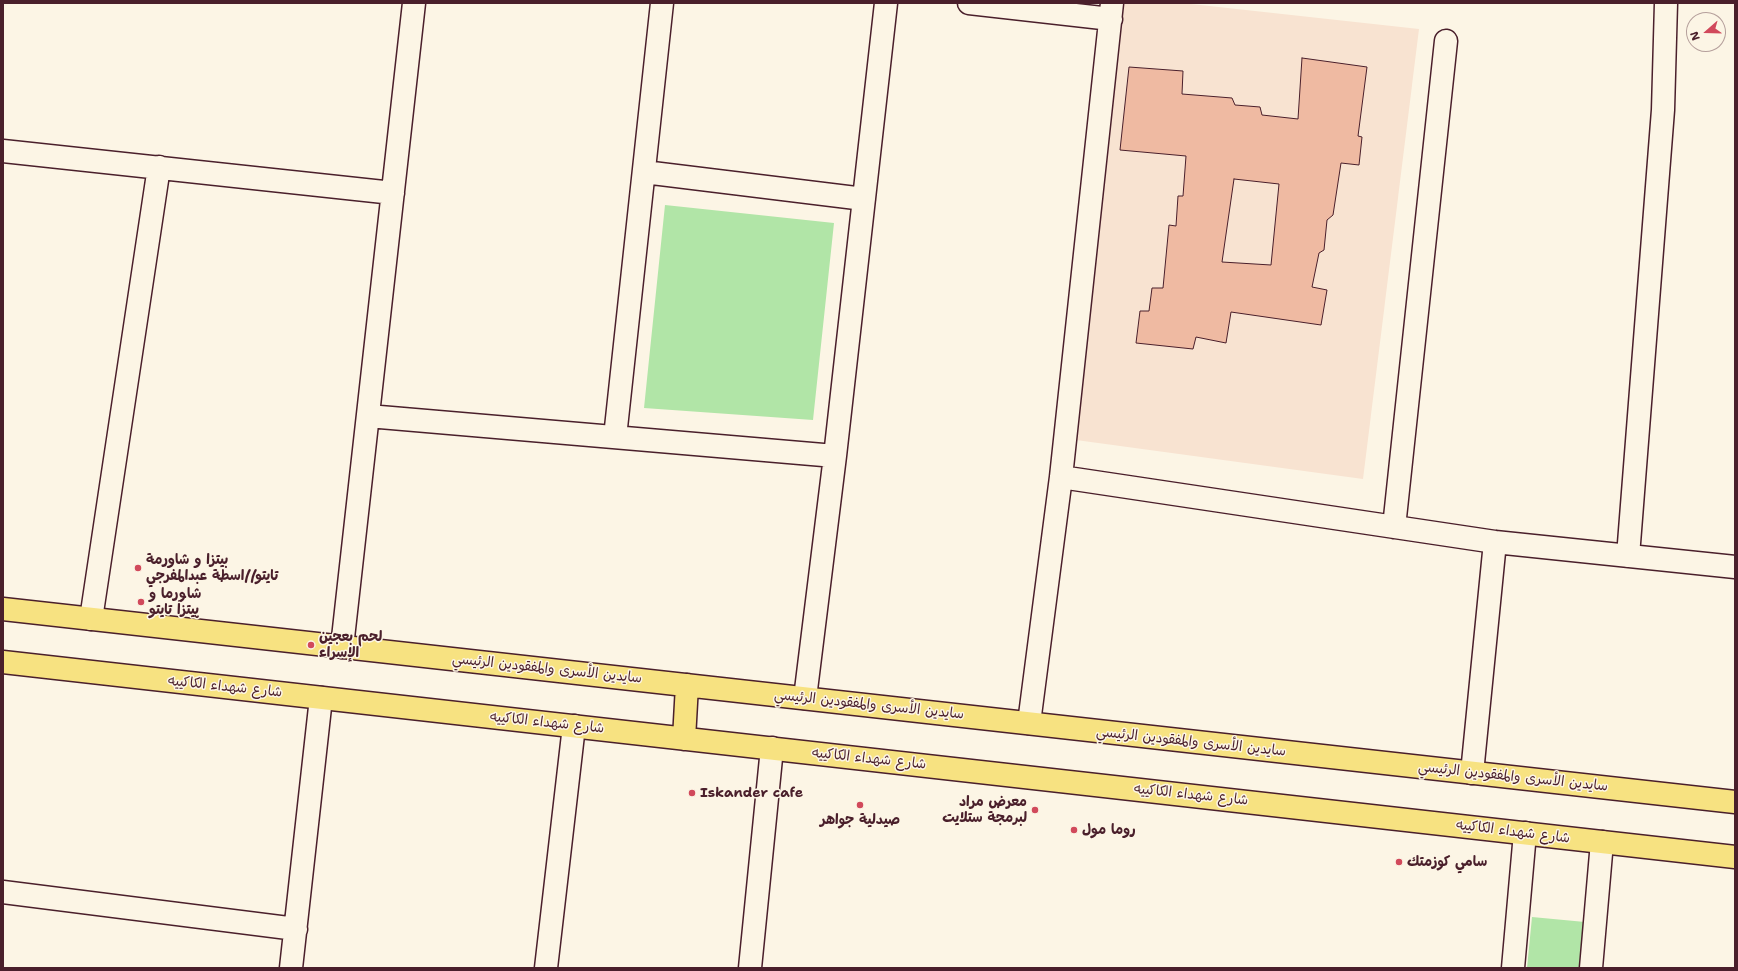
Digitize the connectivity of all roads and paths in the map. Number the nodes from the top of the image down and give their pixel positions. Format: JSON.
{"nodes":[{"id":1,"x":414,"y":3,"type":"edge"},
{"id":2,"x":662,"y":3,"type":"edge"},
{"id":3,"x":886,"y":3,"type":"edge"},
{"id":4,"x":970,"y":3,"type":"edge"},
{"id":5,"x":1666,"y":3,"type":"edge"},
{"id":6,"x":1111,"y":11,"type":"edge"},
{"id":7,"x":1446,"y":41,"type":"dead end"},
{"id":8,"x":3,"y":151,"type":"edge"},
{"id":9,"x":159,"y":168,"type":"junction"},
{"id":10,"x":644,"y":172,"type":"junction"},
{"id":11,"x":393,"y":193,"type":"junction"},
{"id":12,"x":864,"y":199,"type":"junction"},
{"id":13,"x":368,"y":416,"type":"junction"},
{"id":14,"x":615,"y":437,"type":"junction"},
{"id":15,"x":834,"y":456,"type":"junction"},
{"id":16,"x":1061,"y":476,"type":"junction"},
{"id":17,"x":1394,"y":527,"type":"junction"},
{"id":18,"x":1495,"y":542,"type":"junction"},
{"id":19,"x":1628,"y":556,"type":"junction"},
{"id":20,"x":1735,"y":566,"type":"edge"},
{"id":21,"x":3,"y":610,"type":"edge"},
{"id":22,"x":91,"y":619,"type":"junction"},
{"id":23,"x":342,"y":647,"type":"junction"},
{"id":24,"x":3,"y":662,"type":"edge"},
{"id":25,"x":687,"y":685,"type":"junction"},
{"id":26,"x":322,"y":698,"type":"junction"},
{"id":27,"x":805,"y":698,"type":"junction"},
{"id":28,"x":1029,"y":723,"type":"junction"},
{"id":29,"x":574,"y":726,"type":"junction"},
{"id":30,"x":684,"y":739,"type":"junction"},
{"id":31,"x":772,"y":748,"type":"junction"},
{"id":32,"x":1472,"y":773,"type":"junction"},
{"id":33,"x":1735,"y":802,"type":"edge"},
{"id":34,"x":1525,"y":833,"type":"junction"},
{"id":35,"x":1602,"y":842,"type":"junction"},
{"id":36,"x":1735,"y":857,"type":"edge"},
{"id":37,"x":3,"y":892,"type":"edge"},
{"id":38,"x":296,"y":929,"type":"junction"},
{"id":39,"x":291,"y":968,"type":"edge"},
{"id":40,"x":546,"y":968,"type":"edge"},
{"id":41,"x":750,"y":968,"type":"edge"},
{"id":42,"x":1512,"y":968,"type":"edge"},
{"id":43,"x":1592,"y":968,"type":"edge"}],
"edges":[{"from":1,"to":11,"type":"street"},
{"from":2,"to":10,"type":"street"},
{"from":3,"to":12,"type":"street"},
{"from":4,"to":6,"type":"street"},
{"from":5,"to":19,"type":"street"},
{"from":6,"to":16,"type":"street"},
{"from":7,"to":17,"type":"street"},
{"from":8,"to":9,"type":"street"},
{"from":9,"to":11,"type":"street"},
{"from":9,"to":22,"type":"street"},
{"from":10,"to":12,"type":"street"},
{"from":10,"to":14,"type":"street"},
{"from":11,"to":13,"type":"street"},
{"from":12,"to":15,"type":"street"},
{"from":13,"to":14,"type":"street"},
{"from":13,"to":23,"type":"street"},
{"from":14,"to":15,"type":"street"},
{"from":15,"to":27,"type":"street"},
{"from":16,"to":17,"type":"street"},
{"from":16,"to":28,"type":"street"},
{"from":17,"to":18,"type":"street"},
{"from":18,"to":19,"type":"street"},
{"from":18,"to":32,"type":"street"},
{"from":19,"to":20,"type":"street"},
{"from":21,"to":22,"type":"main road","name":"سايدين الأسرى والمفقودين الرئيسي"},
{"from":22,"to":23,"type":"main road","name":"سايدين الأسرى والمفقودين الرئيسي"},
{"from":23,"to":25,"type":"main road","name":"سايدين الأسرى والمفقودين الرئيسي"},
{"from":24,"to":26,"type":"main road","name":"شارع شهداء الكاكييه"},
{"from":25,"to":27,"type":"main road","name":"سايدين الأسرى والمفقودين الرئيسي"},
{"from":25,"to":30,"type":"main road"},
{"from":26,"to":29,"type":"main road","name":"شارع شهداء الكاكييه"},
{"from":26,"to":38,"type":"street"},
{"from":27,"to":28,"type":"main road","name":"سايدين الأسرى والمفقودين الرئيسي"},
{"from":28,"to":32,"type":"main road","name":"سايدين الأسرى والمفقودين الرئيسي"},
{"from":29,"to":30,"type":"main road","name":"شارع شهداء الكاكييه"},
{"from":29,"to":40,"type":"street"},
{"from":30,"to":31,"type":"main road","name":"شارع شهداء الكاكييه"},
{"from":31,"to":34,"type":"main road","name":"شارع شهداء الكاكييه"},
{"from":31,"to":41,"type":"street"},
{"from":32,"to":33,"type":"main road","name":"سايدين الأسرى والمفقودين الرئيسي"},
{"from":34,"to":35,"type":"main road","name":"شارع شهداء الكاكييه"},
{"from":34,"to":42,"type":"street"},
{"from":35,"to":36,"type":"main road","name":"شارع شهداء الكاكييه"},
{"from":35,"to":43,"type":"street"},
{"from":37,"to":38,"type":"street"},
{"from":38,"to":39,"type":"street"}]}
